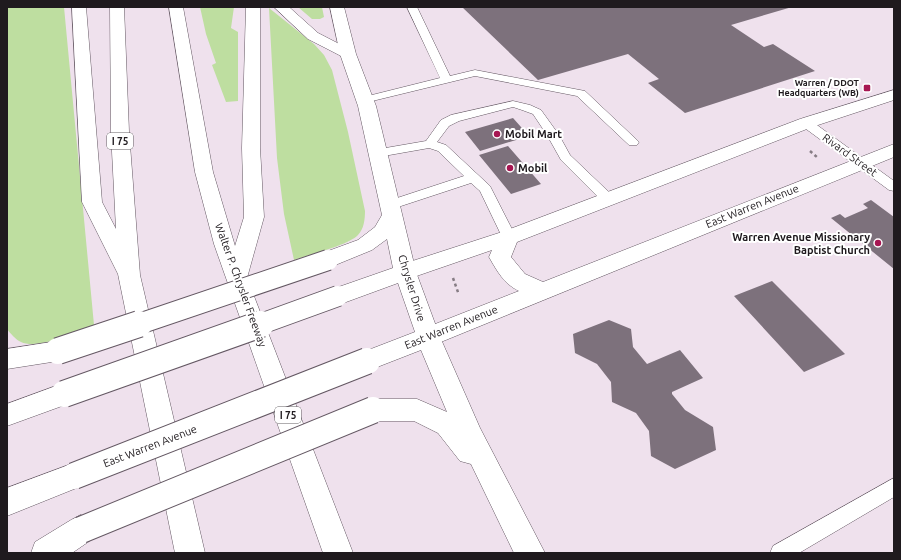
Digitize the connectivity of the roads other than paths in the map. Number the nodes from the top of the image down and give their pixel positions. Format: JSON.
{"nodes":[{"id":1,"x":79,"y":7,"type":"edge"},
{"id":2,"x":117,"y":7,"type":"edge"},
{"id":3,"x":176,"y":7,"type":"edge"},
{"id":4,"x":253,"y":7,"type":"edge"},
{"id":5,"x":281,"y":7,"type":"edge"},
{"id":6,"x":337,"y":7,"type":"edge"},
{"id":7,"x":412,"y":7,"type":"edge"},
{"id":8,"x":348,"y":54,"type":"junction"},
{"id":9,"x":446,"y":80,"type":"junction"},
{"id":10,"x":894,"y":95,"type":"edge"},
{"id":11,"x":364,"y":100,"type":"junction"},
{"id":12,"x":806,"y":123,"type":"junction"},
{"id":13,"x":633,"y":142,"type":"dead end"},
{"id":14,"x":430,"y":144,"type":"junction"},
{"id":15,"x":894,"y":150,"type":"edge"},
{"id":16,"x":378,"y":153,"type":"junction"},
{"id":17,"x":860,"y":163,"type":"junction"},
{"id":18,"x":473,"y":178,"type":"junction"},
{"id":19,"x":894,"y":187,"type":"edge"},
{"id":20,"x":608,"y":199,"type":"junction"},
{"id":21,"x":391,"y":210,"type":"junction"},
{"id":22,"x":509,"y":237,"type":"junction"},
{"id":23,"x":406,"y":272,"type":"junction"},
{"id":24,"x":129,"y":275,"type":"junction"},
{"id":25,"x":237,"y":277,"type":"junction"},
{"id":26,"x":543,"y":290,"type":"junction"},
{"id":27,"x":428,"y":337,"type":"junction"},
{"id":28,"x":7,"y":358,"type":"edge"},
{"id":29,"x":7,"y":415,"type":"edge"},
{"id":30,"x":490,"y":474,"type":"junction"},
{"id":31,"x":894,"y":487,"type":"edge"},
{"id":32,"x":7,"y":502,"type":"edge"},
{"id":33,"x":46,"y":553,"type":"edge"},
{"id":34,"x":190,"y":553,"type":"edge"},
{"id":35,"x":338,"y":553,"type":"edge"},
{"id":36,"x":530,"y":553,"type":"edge"},
{"id":37,"x":780,"y":553,"type":"edge"}],
"edges":[{"from":1,"to":24,"type":"main road"},
{"from":2,"to":24,"type":"main road","number":"I 75"},
{"from":3,"to":25,"type":"main road","name":"Walter P. Chrysler Freeway","number":"I 75"},
{"from":4,"to":25,"type":"main road"},
{"from":5,"to":8,"type":"main road"},
{"from":6,"to":8,"type":"main road","name":"Chrysler Drive"},
{"from":7,"to":9,"type":"lane"},
{"from":8,"to":11,"type":"main road","name":"Chrysler Drive"},
{"from":9,"to":11,"type":"lane"},
{"from":9,"to":13,"type":"lane"},
{"from":10,"to":12,"type":"main road"},
{"from":11,"to":16,"type":"main road","name":"Chrysler Drive"},
{"from":12,"to":17,"type":"lane","name":"Rivard Street"},
{"from":12,"to":20,"type":"main road"},
{"from":14,"to":16,"type":"lane"},
{"from":14,"to":18,"type":"lane"},
{"from":14,"to":20,"type":"lane"},
{"from":15,"to":17,"type":"main road","name":"East Warren Avenue"},
{"from":16,"to":21,"type":"main road","name":"Chrysler Drive"},
{"from":17,"to":19,"type":"lane","name":"Rivard Street"},
{"from":17,"to":26,"type":"main road","name":"East Warren Avenue"},
{"from":18,"to":21,"type":"lane"},
{"from":18,"to":22,"type":"lane"},
{"from":20,"to":22,"type":"main road"},
{"from":21,"to":23,"type":"main road","name":"Chrysler Drive"},
{"from":21,"to":28,"type":"main road","bridge":true},
{"from":22,"to":23,"type":"main road"},
{"from":22,"to":26,"type":"main road"},
{"from":23,"to":27,"type":"main road","name":"Chrysler Drive"},
{"from":23,"to":29,"type":"main road","bridge":true},
{"from":24,"to":34,"type":"main road","number":"I 75"},
{"from":25,"to":35,"type":"main road","name":"Walter P. Chrysler Freeway","number":"I 75"},
{"from":26,"to":27,"type":"main road","name":"East Warren Avenue"},
{"from":27,"to":30,"type":"main road","name":"Chrysler Drive"},
{"from":27,"to":32,"type":"main road","name":"East Warren Avenue","bridge":true},
{"from":30,"to":33,"type":"main road","bridge":true},
{"from":30,"to":36,"type":"main road","name":"Chrysler Drive"},
{"from":31,"to":37,"type":"lane"}]}
